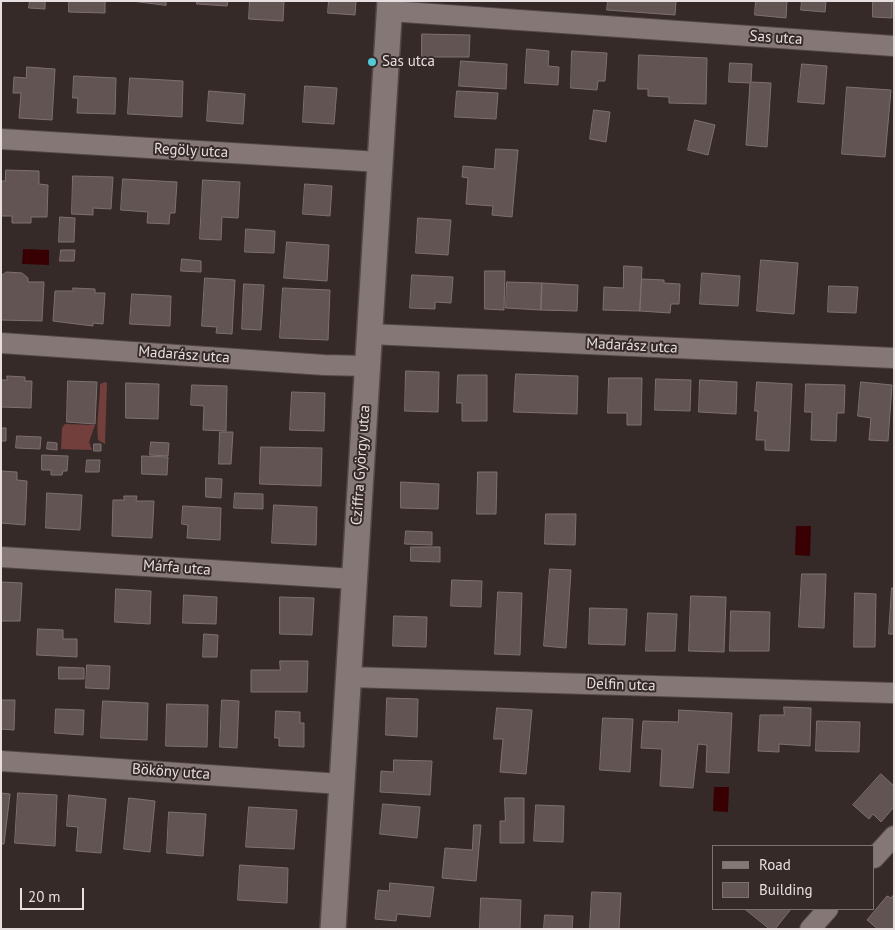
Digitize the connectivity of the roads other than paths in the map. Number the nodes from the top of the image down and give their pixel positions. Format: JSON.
{"nodes":[{"id":1,"x":390,"y":6,"type":"edge"},
{"id":2,"x":894,"y":46,"type":"edge"},
{"id":3,"x":1,"y":139,"type":"edge"},
{"id":4,"x":380,"y":162,"type":"junction"},
{"id":5,"x":370,"y":334,"type":"junction"},
{"id":6,"x":1,"y":342,"type":"edge"},
{"id":7,"x":894,"y":358,"type":"edge"},
{"id":8,"x":368,"y":366,"type":"junction"},
{"id":9,"x":1,"y":557,"type":"edge"},
{"id":10,"x":354,"y":579,"type":"junction"},
{"id":11,"x":348,"y":677,"type":"junction"},
{"id":12,"x":894,"y":693,"type":"edge"},
{"id":13,"x":1,"y":761,"type":"edge"},
{"id":14,"x":341,"y":784,"type":"junction"},
{"id":15,"x":894,"y":836,"type":"edge"},
{"id":16,"x":875,"y":857,"type":"edge"},
{"id":17,"x":827,"y":910,"type":"edge"},
{"id":18,"x":333,"y":929,"type":"edge"},
{"id":19,"x":810,"y":929,"type":"edge"}],
"edges":[{"from":1,"to":2,"type":"street","name":"Sas utca"},
{"from":1,"to":4,"type":"street","name":"Cziffra György utca"},
{"from":3,"to":4,"type":"street","name":"Regöly utca"},
{"from":4,"to":5,"type":"street","name":"Cziffra György utca"},
{"from":5,"to":7,"type":"street","name":"Madarász utca"},
{"from":5,"to":8,"type":"street","name":"Cziffra György utca"},
{"from":6,"to":8,"type":"street","name":"Madarász utca"},
{"from":8,"to":10,"type":"street","name":"Cziffra György utca"},
{"from":9,"to":10,"type":"street","name":"Márfa utca"},
{"from":10,"to":11,"type":"street","name":"Cziffra György utca"},
{"from":11,"to":12,"type":"street","name":"Delfin utca"},
{"from":11,"to":14,"type":"street","name":"Cziffra György utca"},
{"from":13,"to":14,"type":"street","name":"Bököny utca"},
{"from":14,"to":18,"type":"street","name":"Cziffra György utca"},
{"from":15,"to":16,"type":"street"},
{"from":17,"to":19,"type":"street"}]}
